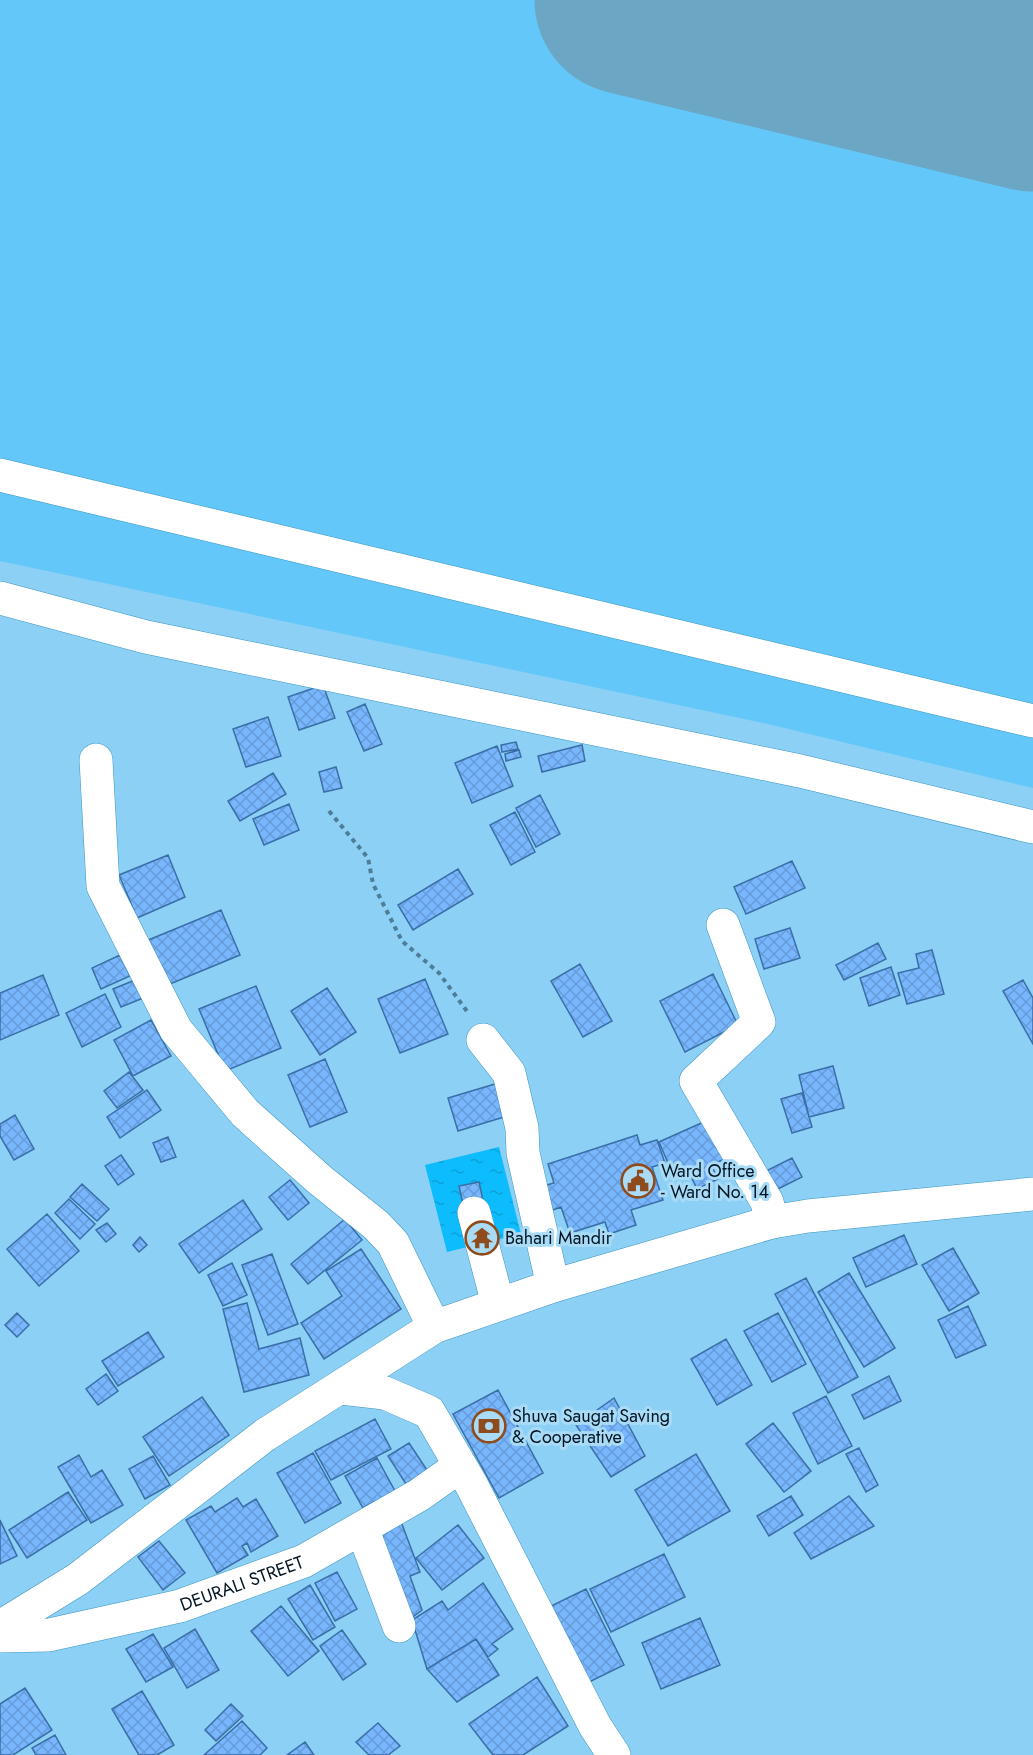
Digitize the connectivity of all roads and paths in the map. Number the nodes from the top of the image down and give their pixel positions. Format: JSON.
{"nodes":[{"id":1,"x":0,"y":475,"type":"edge"},
{"id":2,"x":0,"y":598,"type":"edge"},
{"id":3,"x":1033,"y":721,"type":"edge"},
{"id":4,"x":96,"y":760,"type":"dead end"},
{"id":5,"x":329,"y":811,"type":"dead end"},
{"id":6,"x":1033,"y":827,"type":"edge"},
{"id":7,"x":723,"y":925,"type":"dead end"},
{"id":8,"x":483,"y":1040,"type":"joint"},
{"id":9,"x":1033,"y":1194,"type":"edge"},
{"id":10,"x":474,"y":1213,"type":"dead end"},
{"id":11,"x":772,"y":1222,"type":"junction"},
{"id":12,"x":553,"y":1286,"type":"junction"},
{"id":13,"x":498,"y":1304,"type":"junction"},
{"id":14,"x":434,"y":1327,"type":"junction"},
{"id":15,"x":341,"y":1388,"type":"junction"},
{"id":16,"x":460,"y":1466,"type":"junction"},
{"id":17,"x":362,"y":1528,"type":"junction"},
{"id":18,"x":399,"y":1626,"type":"dead end"},
{"id":19,"x":0,"y":1627,"type":"edge"},
{"id":20,"x":0,"y":1636,"type":"edge"},
{"id":21,"x":614,"y":1755,"type":"edge"}],
"edges":[{"from":1,"to":3,"type":"street"},
{"from":2,"to":6,"type":"street"},
{"from":4,"to":14,"type":"street"},
{"from":5,"to":8,"type":"path"},
{"from":7,"to":11,"type":"street"},
{"from":8,"to":12,"type":"street"},
{"from":9,"to":11,"type":"street"},
{"from":10,"to":13,"type":"street"},
{"from":11,"to":12,"type":"street"},
{"from":12,"to":13,"type":"street"},
{"from":13,"to":14,"type":"street"},
{"from":14,"to":15,"type":"street"},
{"from":15,"to":16,"type":"street"},
{"from":15,"to":19,"type":"street"},
{"from":16,"to":17,"type":"street","name":"DEURALI STREET"},
{"from":16,"to":21,"type":"street"},
{"from":17,"to":18,"type":"street"},
{"from":17,"to":20,"type":"street","name":"DEURALI STREET"}]}
